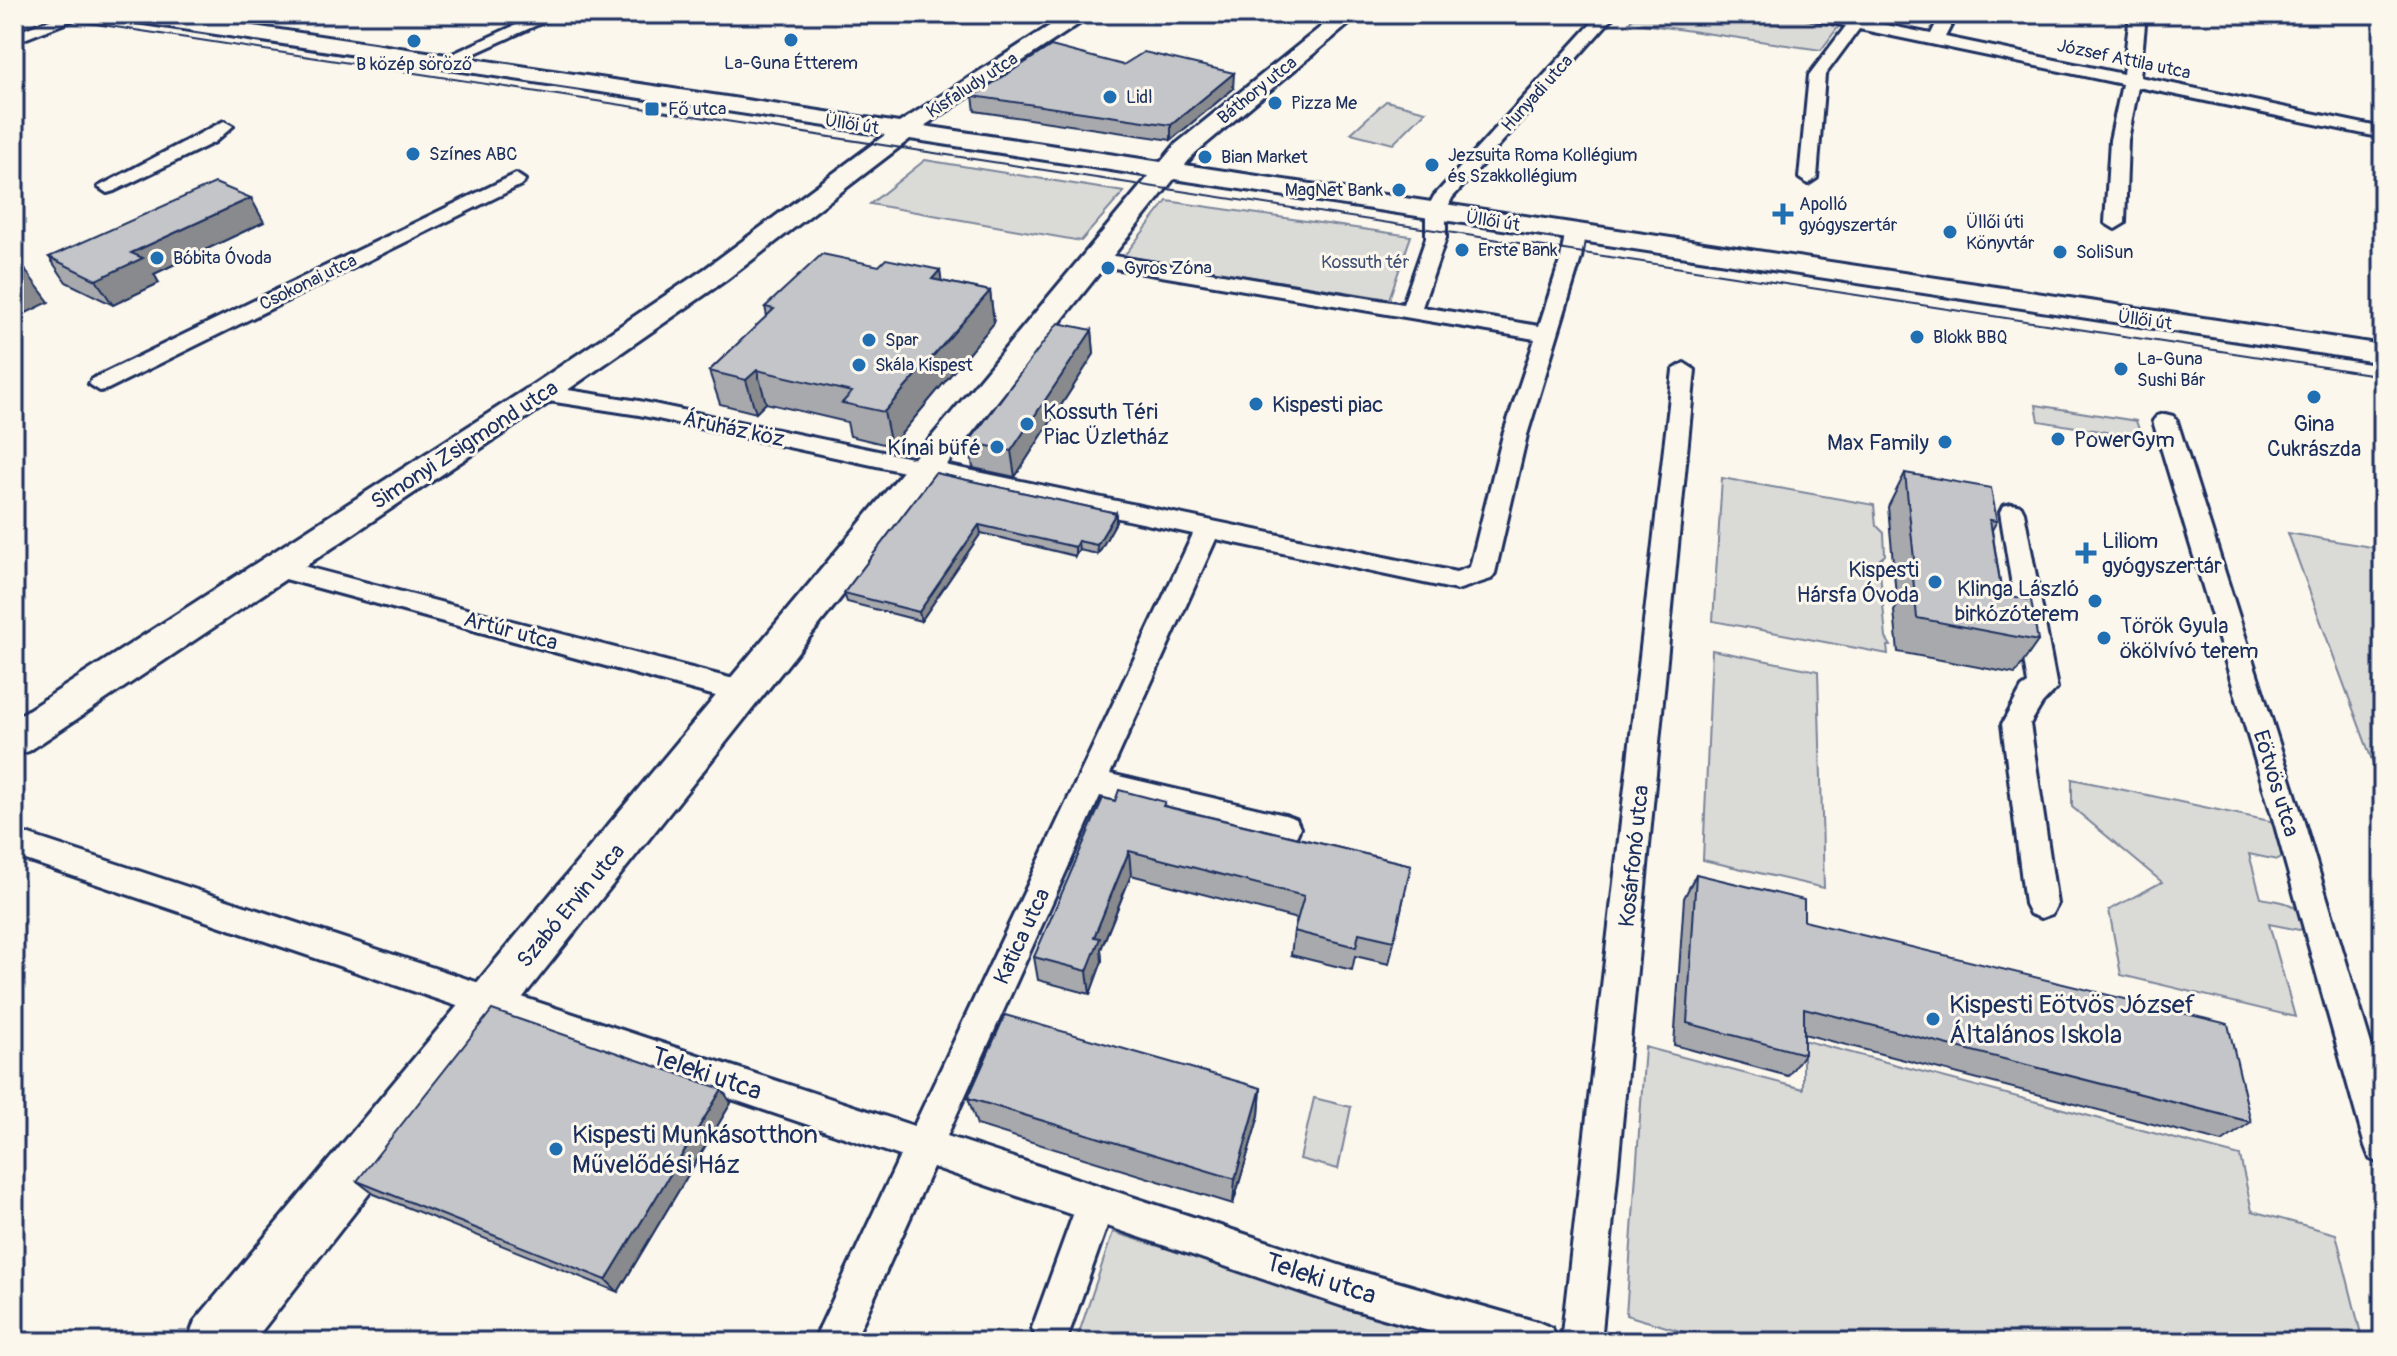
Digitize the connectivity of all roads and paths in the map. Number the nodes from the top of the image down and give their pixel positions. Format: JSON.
{"nodes":[{"id":1,"x":80,"y":14,"type":"edge"},
{"id":2,"x":130,"y":14,"type":"edge"},
{"id":3,"x":553,"y":14,"type":"edge"},
{"id":4,"x":1083,"y":14,"type":"edge"},
{"id":5,"x":1350,"y":14,"type":"edge"},
{"id":6,"x":1608,"y":14,"type":"edge"},
{"id":7,"x":1810,"y":14,"type":"edge"},
{"id":8,"x":1949,"y":14,"type":"edge"},
{"id":9,"x":2138,"y":14,"type":"edge"},
{"id":10,"x":1855,"y":24,"type":"junction"},
{"id":11,"x":14,"y":38,"type":"edge"},
{"id":12,"x":1936,"y":40,"type":"junction"},
{"id":13,"x":443,"y":62,"type":"junction"},
{"id":14,"x":2131,"y":80,"type":"junction"},
{"id":15,"x":224,"y":126,"type":"dead end"},
{"id":16,"x":904,"y":132,"type":"junction"},
{"id":17,"x":2383,"y":133,"type":"edge"},
{"id":18,"x":1168,"y":169,"type":"junction"},
{"id":19,"x":1808,"y":178,"type":"dead end"},
{"id":20,"x":516,"y":180,"type":"dead end"},
{"id":21,"x":107,"y":187,"type":"dead end"},
{"id":22,"x":1436,"y":211,"type":"junction"},
{"id":23,"x":2115,"y":223,"type":"dead end"},
{"id":24,"x":1573,"y":246,"type":"junction"},
{"id":25,"x":1096,"y":259,"type":"junction"},
{"id":26,"x":1411,"y":310,"type":"junction"},
{"id":27,"x":1546,"y":334,"type":"junction"},
{"id":28,"x":2383,"y":354,"type":"edge"},
{"id":29,"x":1684,"y":370,"type":"dead end"},
{"id":30,"x":100,"y":384,"type":"dead end"},
{"id":31,"x":542,"y":393,"type":"junction"},
{"id":32,"x":2165,"y":421,"type":"dead end"},
{"id":33,"x":926,"y":469,"type":"junction"},
{"id":34,"x":2012,"y":512,"type":"dead end"},
{"id":35,"x":1208,"y":529,"type":"junction"},
{"id":36,"x":276,"y":568,"type":"junction"},
{"id":37,"x":745,"y":693,"type":"junction"},
{"id":38,"x":14,"y":740,"type":"edge"},
{"id":39,"x":1092,"y":782,"type":"junction"},
{"id":40,"x":1285,"y":828,"type":"dead end"},
{"id":41,"x":14,"y":843,"type":"edge"},
{"id":42,"x":2041,"y":904,"type":"dead end"},
{"id":43,"x":491,"y":1000,"type":"junction"},
{"id":44,"x":925,"y":1146,"type":"junction"},
{"id":45,"x":2383,"y":1146,"type":"edge"},
{"id":46,"x":1096,"y":1204,"type":"junction"},
{"id":47,"x":1052,"y":1328,"type":"dead end"},
{"id":48,"x":216,"y":1342,"type":"edge"},
{"id":49,"x":833,"y":1342,"type":"edge"},
{"id":50,"x":1538,"y":1342,"type":"edge"},
{"id":51,"x":1581,"y":1342,"type":"edge"}],
"edges":[{"from":1,"to":11,"type":"street"},
{"from":2,"to":13,"type":"main road","name":"Üllői út"},
{"from":3,"to":13,"type":"street"},
{"from":4,"to":16,"type":"main road","name":"Kisfaludy utca"},
{"from":5,"to":18,"type":"main road","name":"Báthory utca"},
{"from":6,"to":22,"type":"street","name":"Hunyadi utca"},
{"from":7,"to":10,"type":"street","name":"József Attila utca"},
{"from":8,"to":12,"type":"street"},
{"from":9,"to":14,"type":"street"},
{"from":10,"to":12,"type":"street","name":"József Attila utca"},
{"from":10,"to":19,"type":"street"},
{"from":12,"to":14,"type":"street","name":"József Attila utca"},
{"from":13,"to":16,"type":"main road","name":"Üllői út"},
{"from":14,"to":17,"type":"street","name":"József Attila utca"},
{"from":14,"to":23,"type":"street"},
{"from":15,"to":21,"type":"street"},
{"from":16,"to":18,"type":"main road","name":"Üllői út"},
{"from":16,"to":31,"type":"main road","name":"Simonyi Zsigmond utca"},
{"from":18,"to":22,"type":"main road","name":"Üllői út"},
{"from":18,"to":25,"type":"main road"},
{"from":20,"to":30,"type":"street","name":"Csokonai utca"},
{"from":22,"to":24,"type":"main road","name":"Üllői út"},
{"from":22,"to":26,"type":"street"},
{"from":24,"to":27,"type":"street"},
{"from":24,"to":28,"type":"main road","name":"Üllői út"},
{"from":25,"to":26,"type":"street"},
{"from":25,"to":33,"type":"main road"},
{"from":26,"to":27,"type":"street"},
{"from":27,"to":35,"type":"street"},
{"from":29,"to":51,"type":"street","name":"Kosárfonó utca"},
{"from":31,"to":33,"type":"street","name":"Áruház köz"},
{"from":31,"to":36,"type":"main road","name":"Simonyi Zsigmond utca"},
{"from":32,"to":45,"type":"street","name":"Eötvös utca"},
{"from":33,"to":35,"type":"street"},
{"from":33,"to":37,"type":"main road","name":"Szabó Ervin utca"},
{"from":34,"to":42,"type":"street"},
{"from":35,"to":39,"type":"street","name":"Katica utca"},
{"from":36,"to":37,"type":"street","name":"Artúr utca"},
{"from":36,"to":38,"type":"main road","name":"Simonyi Zsigmond utca"},
{"from":37,"to":43,"type":"main road","name":"Szabó Ervin utca"},
{"from":39,"to":40,"type":"street"},
{"from":39,"to":44,"type":"street","name":"Katica utca"},
{"from":41,"to":43,"type":"street","name":"Teleki utca"},
{"from":43,"to":44,"type":"street","name":"Teleki utca"},
{"from":43,"to":48,"type":"main road","name":"Szabó Ervin utca"},
{"from":44,"to":46,"type":"street","name":"Teleki utca"},
{"from":44,"to":49,"type":"street","name":"Katica utca"},
{"from":46,"to":47,"type":"street"},
{"from":46,"to":50,"type":"street","name":"Teleki utca"}]}
